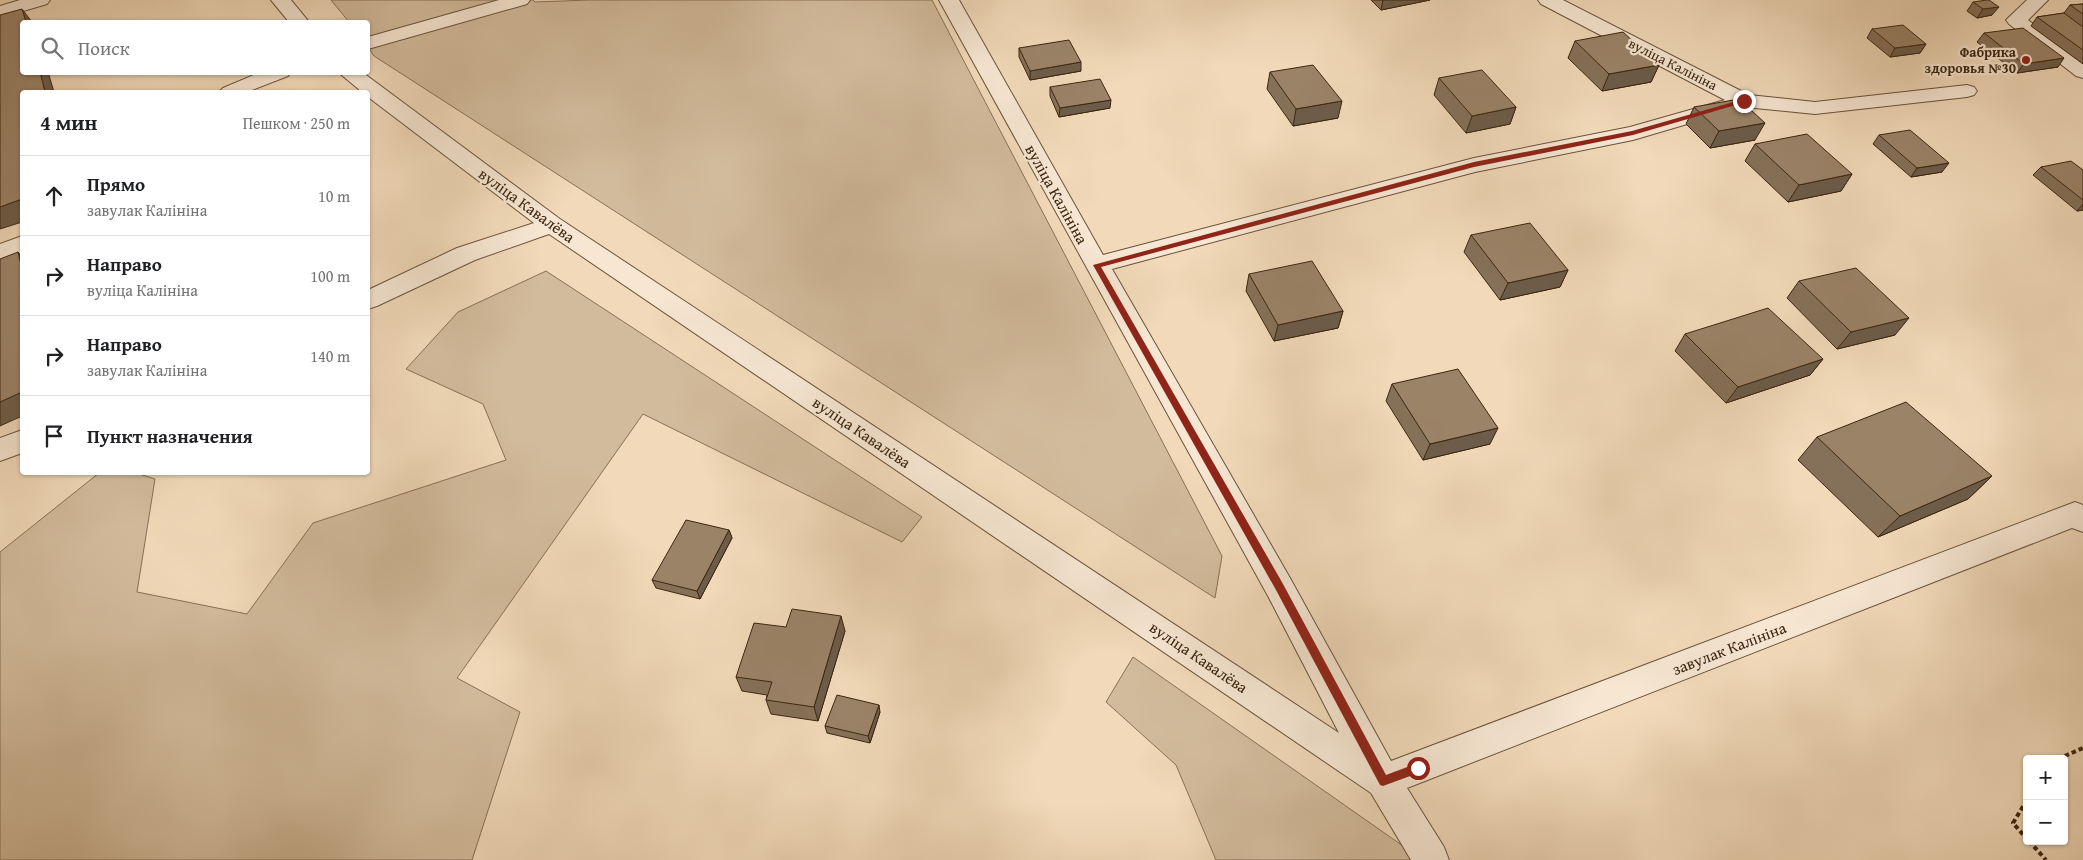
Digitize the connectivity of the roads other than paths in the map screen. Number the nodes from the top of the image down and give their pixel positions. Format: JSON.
{"nodes":[{"id":1,"x":40,"y":0,"type":"edge"},
{"id":2,"x":281,"y":0,"type":"edge"},
{"id":3,"x":520,"y":0,"type":"edge"},
{"id":4,"x":950,"y":0,"type":"edge"},
{"id":5,"x":1548,"y":0,"type":"edge"},
{"id":6,"x":2041,"y":8,"type":"edge"},
{"id":7,"x":0,"y":12,"type":"edge"},
{"id":8,"x":297,"y":20,"type":"edge"},
{"id":9,"x":370,"y":42,"type":"edge"},
{"id":10,"x":2083,"y":72,"type":"edge"},
{"id":11,"x":273,"y":75,"type":"edge"},
{"id":12,"x":352,"y":75,"type":"edge"},
{"id":13,"x":235,"y":90,"type":"edge"},
{"id":14,"x":1967,"y":91,"type":"dead end"},
{"id":15,"x":1744,"y":101,"type":"junction"},
{"id":16,"x":552,"y":225,"type":"junction"},
{"id":17,"x":20,"y":245,"type":"edge"},
{"id":18,"x":0,"y":253,"type":"edge"},
{"id":19,"x":1096,"y":265,"type":"junction"},
{"id":20,"x":370,"y":299,"type":"edge"},
{"id":21,"x":20,"y":442,"type":"edge"},
{"id":22,"x":0,"y":450,"type":"edge"},
{"id":23,"x":2079,"y":517,"type":"edge"},
{"id":24,"x":1383,"y":781,"type":"junction"},
{"id":25,"x":1432,"y":860,"type":"edge"}],
"edges":[{"from":1,"to":7,"type":"street"},
{"from":2,"to":8,"type":"street"},
{"from":3,"to":9,"type":"street"},
{"from":4,"to":19,"type":"street","name":"вуліца Калініна"},
{"from":5,"to":15,"type":"street","name":"вуліца Калініна"},
{"from":6,"to":10,"type":"street"},
{"from":11,"to":13,"type":"street"},
{"from":12,"to":16,"type":"street","name":"вуліца Кавалёва"},
{"from":14,"to":15,"type":"street"},
{"from":15,"to":19,"type":"street"},
{"from":16,"to":20,"type":"street"},
{"from":16,"to":24,"type":"street","name":"вуліца Кавалёва"},
{"from":17,"to":18,"type":"street"},
{"from":19,"to":24,"type":"street","name":"вуліца Калініна"},
{"from":21,"to":22,"type":"street"},
{"from":23,"to":24,"type":"street","name":"завулак Калініна"},
{"from":24,"to":25,"type":"street","name":"вуліца Калініна"}]}
